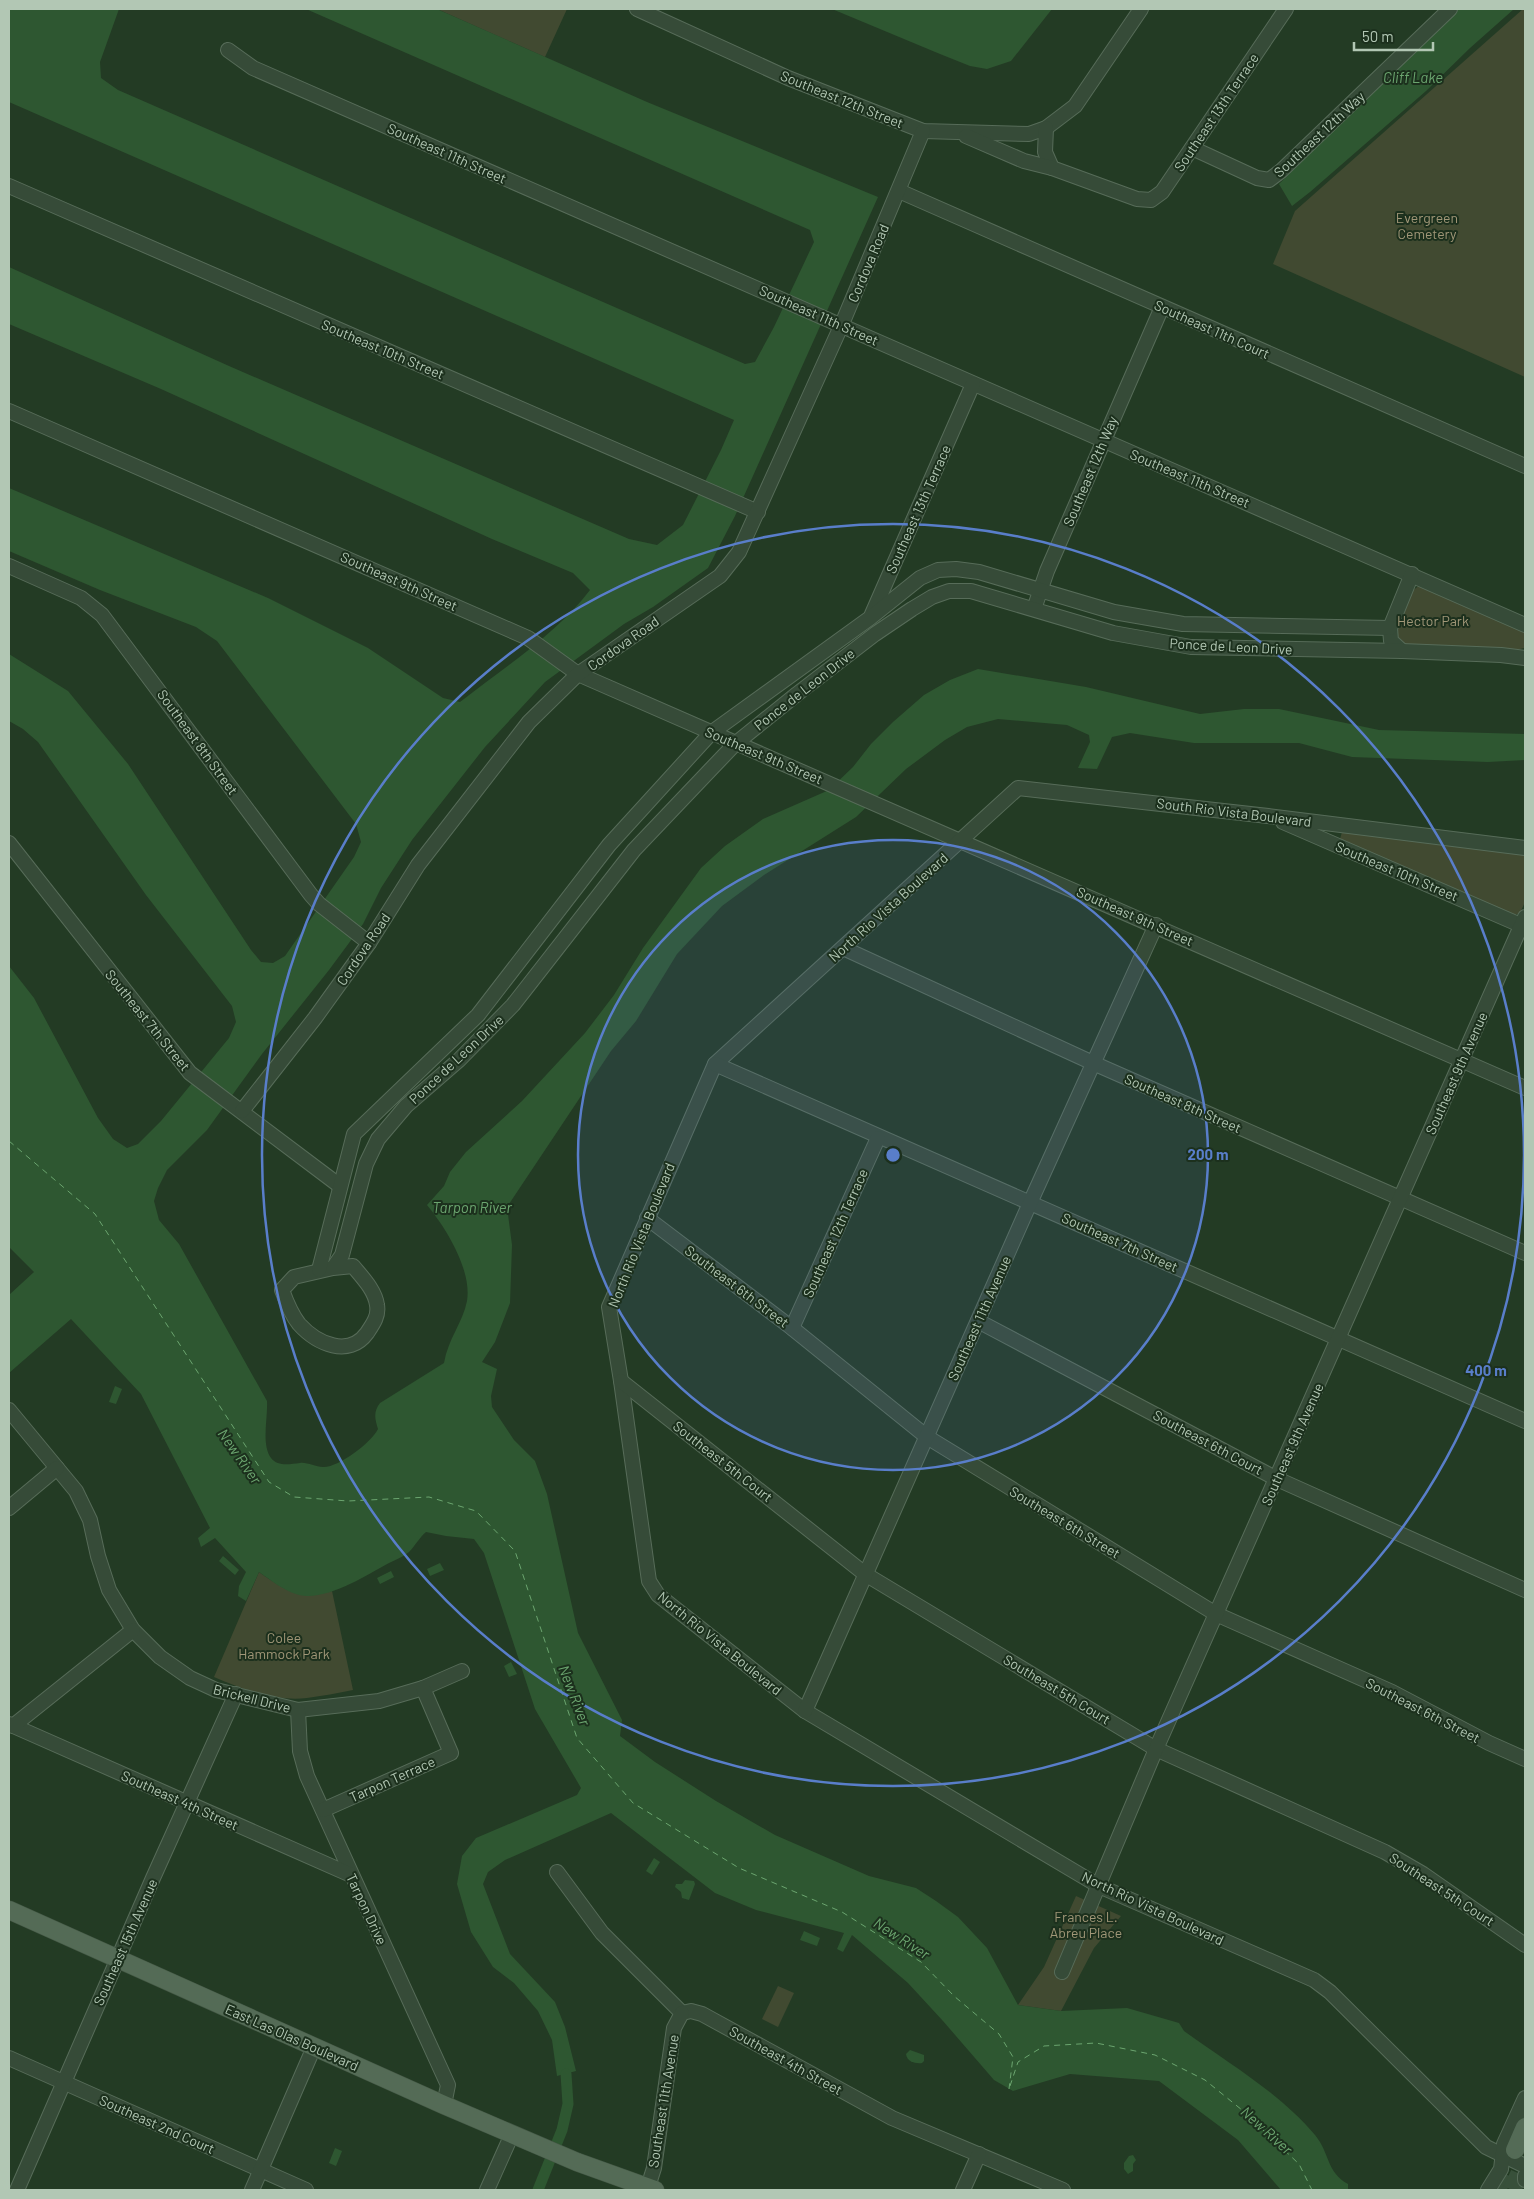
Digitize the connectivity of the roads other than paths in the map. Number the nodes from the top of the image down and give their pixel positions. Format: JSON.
{"nodes":[{"id":1,"x":638,"y":9,"type":"edge"},
{"id":2,"x":1141,"y":9,"type":"edge"},
{"id":3,"x":1286,"y":9,"type":"edge"},
{"id":4,"x":1450,"y":9,"type":"edge"},
{"id":5,"x":228,"y":50,"type":"dead end"},
{"id":6,"x":1046,"y":128,"type":"junction"},
{"id":7,"x":923,"y":132,"type":"junction"},
{"id":8,"x":959,"y":132,"type":"junction"},
{"id":9,"x":1192,"y":148,"type":"junction"},
{"id":10,"x":1052,"y":168,"type":"junction"},
{"id":11,"x":9,"y":186,"type":"edge"},
{"id":12,"x":899,"y":191,"type":"junction"},
{"id":13,"x":1136,"y":199,"type":"joint"},
{"id":14,"x":1162,"y":307,"type":"junction"},
{"id":15,"x":835,"y":322,"type":"junction"},
{"id":16,"x":973,"y":384,"type":"junction"},
{"id":17,"x":9,"y":411,"type":"edge"},
{"id":18,"x":1104,"y":440,"type":"junction"},
{"id":19,"x":1525,"y":466,"type":"edge"},
{"id":20,"x":752,"y":510,"type":"junction"},
{"id":21,"x":9,"y":566,"type":"edge"},
{"id":22,"x":1412,"y":574,"type":"junction"},
{"id":23,"x":1042,"y":590,"type":"junction"},
{"id":24,"x":1034,"y":609,"type":"junction"},
{"id":25,"x":870,"y":618,"type":"junction"},
{"id":26,"x":1525,"y":625,"type":"edge"},
{"id":27,"x":1374,"y":628,"type":"junction"},
{"id":28,"x":1390,"y":628,"type":"junction"},
{"id":29,"x":875,"y":634,"type":"junction"},
{"id":30,"x":1376,"y":651,"type":"junction"},
{"id":31,"x":1402,"y":652,"type":"junction"},
{"id":32,"x":1524,"y":656,"type":"edge"},
{"id":33,"x":578,"y":674,"type":"junction"},
{"id":34,"x":711,"y":733,"type":"junction"},
{"id":35,"x":735,"y":744,"type":"junction"},
{"id":36,"x":1268,"y":816,"type":"junction"},
{"id":37,"x":1345,"y":825,"type":"junction"},
{"id":38,"x":962,"y":840,"type":"junction"},
{"id":39,"x":9,"y":844,"type":"edge"},
{"id":40,"x":1337,"y":845,"type":"junction"},
{"id":41,"x":1525,"y":848,"type":"edge"},
{"id":42,"x":1524,"y":923,"type":"edge"},
{"id":43,"x":1156,"y":925,"type":"junction"},
{"id":44,"x":364,"y":939,"type":"junction"},
{"id":45,"x":843,"y":948,"type":"junction"},
{"id":46,"x":1462,"y":1060,"type":"junction"},
{"id":47,"x":1093,"y":1063,"type":"junction"},
{"id":48,"x":715,"y":1064,"type":"junction"},
{"id":49,"x":1525,"y":1088,"type":"edge"},
{"id":50,"x":237,"y":1108,"type":"junction"},
{"id":51,"x":878,"y":1138,"type":"junction"},
{"id":52,"x":340,"y":1186,"type":"junction"},
{"id":53,"x":1400,"y":1198,"type":"junction"},
{"id":54,"x":1030,"y":1203,"type":"junction"},
{"id":55,"x":647,"y":1218,"type":"junction"},
{"id":56,"x":1525,"y":1253,"type":"edge"},
{"id":57,"x":326,"y":1269,"type":"junction"},
{"id":58,"x":978,"y":1320,"type":"junction"},
{"id":59,"x":792,"y":1328,"type":"junction"},
{"id":60,"x":1339,"y":1339,"type":"junction"},
{"id":61,"x":621,"y":1381,"type":"junction"},
{"id":62,"x":9,"y":1410,"type":"edge"},
{"id":63,"x":1525,"y":1421,"type":"edge"},
{"id":64,"x":927,"y":1437,"type":"junction"},
{"id":65,"x":57,"y":1468,"type":"junction"},
{"id":66,"x":1277,"y":1479,"type":"junction"},
{"id":67,"x":9,"y":1508,"type":"edge"},
{"id":68,"x":866,"y":1574,"type":"junction"},
{"id":69,"x":1525,"y":1590,"type":"edge"},
{"id":70,"x":1216,"y":1614,"type":"junction"},
{"id":71,"x":133,"y":1630,"type":"junction"},
{"id":72,"x":462,"y":1671,"type":"dead end"},
{"id":73,"x":423,"y":1688,"type":"junction"},
{"id":74,"x":236,"y":1694,"type":"junction"},
{"id":75,"x":298,"y":1710,"type":"junction"},
{"id":76,"x":805,"y":1711,"type":"junction"},
{"id":77,"x":11,"y":1725,"type":"edge"},
{"id":78,"x":1156,"y":1749,"type":"junction"},
{"id":79,"x":1525,"y":1759,"type":"edge"},
{"id":80,"x":187,"y":1803,"type":"junction"},
{"id":81,"x":323,"y":1810,"type":"junction"},
{"id":82,"x":557,"y":1872,"type":"dead end"},
{"id":83,"x":351,"y":1875,"type":"junction"},
{"id":84,"x":1099,"y":1886,"type":"junction"},
{"id":85,"x":9,"y":1910,"type":"edge"},
{"id":86,"x":1525,"y":1945,"type":"edge"},
{"id":87,"x":118,"y":1958,"type":"junction"},
{"id":88,"x":1062,"y":1972,"type":"dead end"},
{"id":89,"x":682,"y":2013,"type":"junction"},
{"id":90,"x":314,"y":2046,"type":"junction"},
{"id":91,"x":9,"y":2058,"type":"edge"},
{"id":92,"x":64,"y":2083,"type":"junction"},
{"id":93,"x":1525,"y":2098,"type":"edge"},
{"id":94,"x":444,"y":2105,"type":"junction"},
{"id":95,"x":1525,"y":2127,"type":"edge"},
{"id":96,"x":512,"y":2134,"type":"junction"},
{"id":97,"x":1509,"y":2153,"type":"junction"},
{"id":98,"x":979,"y":2154,"type":"junction"},
{"id":99,"x":1525,"y":2166,"type":"edge"},
{"id":100,"x":261,"y":2170,"type":"junction"},
{"id":101,"x":17,"y":2190,"type":"edge"},
{"id":102,"x":252,"y":2190,"type":"edge"},
{"id":103,"x":306,"y":2190,"type":"edge"},
{"id":104,"x":487,"y":2190,"type":"edge"},
{"id":105,"x":646,"y":2190,"type":"edge"},
{"id":106,"x":963,"y":2190,"type":"edge"},
{"id":107,"x":1063,"y":2190,"type":"edge"},
{"id":108,"x":1488,"y":2190,"type":"edge"}],
"edges":[{"from":1,"to":7,"type":"street","name":"Southeast 12th Street"},
{"from":2,"to":6,"type":"street"},
{"from":3,"to":9,"type":"street","name":"Southeast 13th Terrace"},
{"from":4,"to":9,"type":"street","name":"Southeast 12th Way"},
{"from":5,"to":15,"type":"street","name":"Southeast 11th Street"},
{"from":6,"to":8,"type":"street"},
{"from":6,"to":10,"type":"street"},
{"from":7,"to":8,"type":"street","name":"Southeast 12th Street"},
{"from":7,"to":12,"type":"street","name":"Cordova Road"},
{"from":8,"to":10,"type":"street","name":"Southeast 12th Street"},
{"from":9,"to":13,"type":"street","name":"Southeast 13th Terrace"},
{"from":10,"to":13,"type":"street","name":"Southeast 12th Street"},
{"from":11,"to":20,"type":"street","name":"Southeast 10th Street"},
{"from":12,"to":14,"type":"street","name":"Southeast 11th Court"},
{"from":12,"to":15,"type":"street","name":"Cordova Road"},
{"from":14,"to":18,"type":"street","name":"Southeast 12th Way"},
{"from":14,"to":19,"type":"street","name":"Southeast 11th Court"},
{"from":15,"to":16,"type":"street","name":"Southeast 11th Street"},
{"from":15,"to":20,"type":"street","name":"Cordova Road"},
{"from":16,"to":18,"type":"street","name":"Southeast 11th Street"},
{"from":16,"to":25,"type":"street","name":"Southeast 13th Terrace"},
{"from":17,"to":33,"type":"street","name":"Southeast 9th Street"},
{"from":18,"to":22,"type":"street","name":"Southeast 11th Street"},
{"from":18,"to":23,"type":"street","name":"Southeast 12th Way"},
{"from":20,"to":33,"type":"street","name":"Cordova Road"},
{"from":21,"to":44,"type":"street","name":"Southeast 8th Street"},
{"from":22,"to":26,"type":"street","name":"Southeast 11th Street"},
{"from":22,"to":28,"type":"street"},
{"from":23,"to":24,"type":"street","name":"Southeast 12th Way"},
{"from":23,"to":25,"type":"street","name":"Ponce de Leon Drive"},
{"from":23,"to":27,"type":"street","name":"Ponce de Leon Drive"},
{"from":24,"to":29,"type":"street","name":"Ponce de Leon Drive"},
{"from":24,"to":30,"type":"street","name":"Ponce de Leon Drive"},
{"from":25,"to":29,"type":"street"},
{"from":25,"to":34,"type":"street","name":"Ponce de Leon Drive"},
{"from":27,"to":28,"type":"street","name":"Ponce de Leon Drive"},
{"from":27,"to":30,"type":"street"},
{"from":28,"to":31,"type":"street"},
{"from":29,"to":35,"type":"street","name":"Ponce de Leon Drive"},
{"from":30,"to":31,"type":"street","name":"Ponce de Leon Drive"},
{"from":31,"to":32,"type":"street","name":"Ponce de Leon Drive"},
{"from":33,"to":34,"type":"street","name":"Southeast 9th Street"},
{"from":33,"to":44,"type":"street","name":"Cordova Road"},
{"from":34,"to":35,"type":"street","name":"Southeast 9th Street"},
{"from":34,"to":52,"type":"street","name":"Ponce de Leon Drive"},
{"from":35,"to":38,"type":"street","name":"Southeast 9th Street"},
{"from":35,"to":57,"type":"street","name":"Ponce de Leon Drive"},
{"from":36,"to":37,"type":"street","name":"South Rio Vista Boulevard"},
{"from":36,"to":38,"type":"street","name":"South Rio Vista Boulevard"},
{"from":36,"to":40,"type":"street","name":"Southeast 10th Street"},
{"from":37,"to":40,"type":"street"},
{"from":37,"to":41,"type":"street","name":"South Rio Vista Boulevard"},
{"from":38,"to":43,"type":"street","name":"Southeast 9th Street"},
{"from":38,"to":45,"type":"street","name":"North Rio Vista Boulevard"},
{"from":39,"to":50,"type":"street","name":"Southeast 7th Street"},
{"from":40,"to":42,"type":"street","name":"Southeast 10th Street"},
{"from":42,"to":46,"type":"street","name":"Southeast 9th Avenue"},
{"from":43,"to":46,"type":"street","name":"Southeast 9th Street"},
{"from":43,"to":47,"type":"street","name":"Southeast 11th Avenue"},
{"from":44,"to":50,"type":"street","name":"Cordova Road"},
{"from":45,"to":47,"type":"street","name":"Southeast 8th Street"},
{"from":45,"to":48,"type":"street","name":"North Rio Vista Boulevard"},
{"from":46,"to":49,"type":"street","name":"Southeast 9th Street"},
{"from":46,"to":53,"type":"street","name":"Southeast 9th Avenue"},
{"from":47,"to":53,"type":"street","name":"Southeast 8th Street"},
{"from":47,"to":54,"type":"street","name":"Southeast 11th Avenue"},
{"from":48,"to":51,"type":"street","name":"Southeast 7th Street"},
{"from":48,"to":55,"type":"street","name":"North Rio Vista Boulevard"},
{"from":50,"to":52,"type":"street","name":"Southeast 7th Street"},
{"from":51,"to":54,"type":"street","name":"Southeast 7th Street"},
{"from":51,"to":59,"type":"street","name":"Southeast 12th Terrace"},
{"from":52,"to":57,"type":"street","name":"Ponce de Leon Drive"},
{"from":53,"to":56,"type":"street","name":"Southeast 8th Street"},
{"from":53,"to":60,"type":"street","name":"Southeast 9th Avenue"},
{"from":54,"to":58,"type":"street","name":"Southeast 11th Avenue"},
{"from":54,"to":60,"type":"street","name":"Southeast 7th Street"},
{"from":55,"to":59,"type":"street","name":"Southeast 6th Street"},
{"from":55,"to":61,"type":"street","name":"North Rio Vista Boulevard"},
{"from":57,"to":57,"type":"street"},
{"from":58,"to":64,"type":"street","name":"Southeast 11th Avenue"},
{"from":58,"to":66,"type":"street","name":"Southeast 6th Court"},
{"from":59,"to":64,"type":"street","name":"Southeast 6th Street"},
{"from":60,"to":63,"type":"street","name":"Southeast 7th Street"},
{"from":60,"to":66,"type":"street","name":"Southeast 9th Avenue"},
{"from":61,"to":68,"type":"street","name":"Southeast 5th Court"},
{"from":61,"to":76,"type":"street","name":"North Rio Vista Boulevard"},
{"from":62,"to":65,"type":"street","name":"Brickell Drive"},
{"from":64,"to":68,"type":"street","name":"Southeast 11th Avenue"},
{"from":64,"to":70,"type":"street","name":"Southeast 6th Street"},
{"from":65,"to":67,"type":"street"},
{"from":65,"to":71,"type":"street","name":"Brickell Drive"},
{"from":66,"to":69,"type":"street","name":"Southeast 6th Court"},
{"from":66,"to":70,"type":"street","name":"Southeast 9th Avenue"},
{"from":68,"to":76,"type":"street","name":"Southeast 11th Avenue"},
{"from":68,"to":78,"type":"street","name":"Southeast 5th Court"},
{"from":70,"to":78,"type":"street","name":"Southeast 9th Avenue"},
{"from":70,"to":79,"type":"street","name":"Southeast 6th Street"},
{"from":71,"to":74,"type":"street","name":"Brickell Drive"},
{"from":71,"to":77,"type":"street"},
{"from":72,"to":73,"type":"street","name":"Brickell Drive"},
{"from":73,"to":75,"type":"street","name":"Brickell Drive"},
{"from":73,"to":81,"type":"street","name":"Tarpon Terrace"},
{"from":74,"to":75,"type":"street","name":"Brickell Drive"},
{"from":74,"to":80,"type":"street","name":"Southeast 15th Avenue"},
{"from":75,"to":81,"type":"street","name":"Tarpon Drive"},
{"from":76,"to":84,"type":"street","name":"North Rio Vista Boulevard"},
{"from":77,"to":80,"type":"street","name":"Southeast 4th Street"},
{"from":78,"to":84,"type":"street","name":"Southeast 9th Avenue"},
{"from":78,"to":86,"type":"street","name":"Southeast 5th Court"},
{"from":80,"to":83,"type":"street","name":"Southeast 4th Street"},
{"from":80,"to":87,"type":"street","name":"Southeast 15th Avenue"},
{"from":81,"to":83,"type":"street","name":"Tarpon Drive"},
{"from":82,"to":89,"type":"street"},
{"from":83,"to":94,"type":"street","name":"Tarpon Drive"},
{"from":84,"to":88,"type":"street","name":"Southeast 9th Avenue"},
{"from":84,"to":97,"type":"street","name":"North Rio Vista Boulevard"},
{"from":85,"to":87,"type":"main road","name":"East Las Olas Boulevard"},
{"from":87,"to":90,"type":"main road","name":"East Las Olas Boulevard"},
{"from":87,"to":92,"type":"street","name":"Southeast 15th Avenue"},
{"from":89,"to":98,"type":"street","name":"Southeast 4th Street"},
{"from":89,"to":105,"type":"street","name":"Southeast 11th Avenue"},
{"from":90,"to":94,"type":"main road","name":"East Las Olas Boulevard"},
{"from":90,"to":100,"type":"street"},
{"from":91,"to":92,"type":"street","name":"Southeast 2nd Court"},
{"from":92,"to":100,"type":"street","name":"Southeast 2nd Court"},
{"from":92,"to":101,"type":"street","name":"Southeast 15th Avenue"},
{"from":93,"to":97,"type":"street"},
{"from":94,"to":96,"type":"main road","name":"East Las Olas Boulevard"},
{"from":95,"to":97,"type":"main road"},
{"from":96,"to":104,"type":"street"},
{"from":96,"to":105,"type":"main road","name":"East Las Olas Boulevard"},
{"from":97,"to":99,"type":"street","name":"North Rio Vista Boulevard"},
{"from":97,"to":108,"type":"street"},
{"from":98,"to":106,"type":"street"},
{"from":98,"to":107,"type":"street","name":"Southeast 4th Street"},
{"from":100,"to":102,"type":"street"},
{"from":100,"to":103,"type":"street","name":"Southeast 2nd Court"}]}
